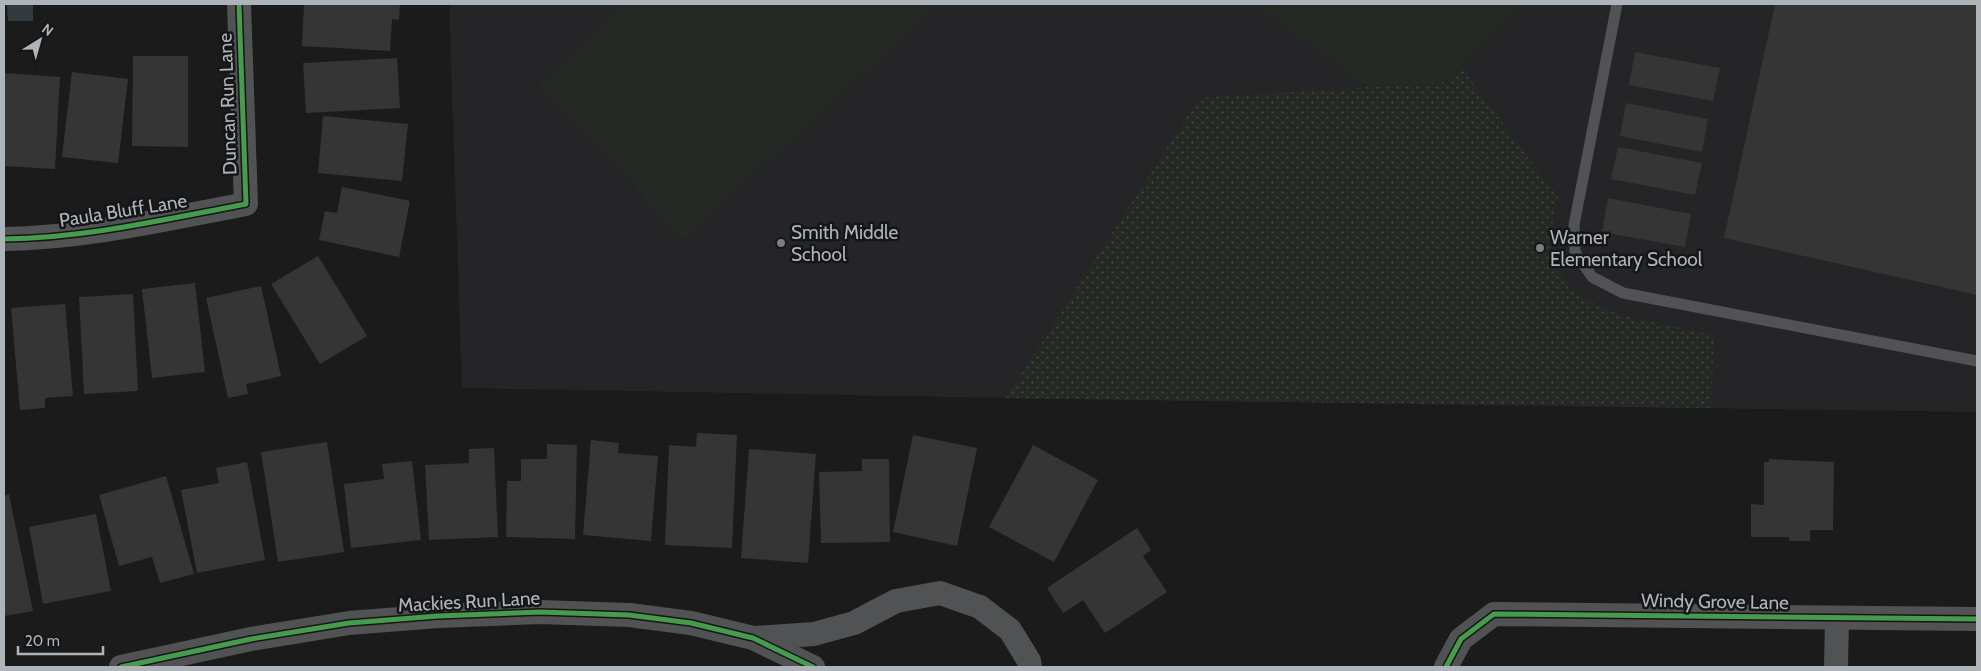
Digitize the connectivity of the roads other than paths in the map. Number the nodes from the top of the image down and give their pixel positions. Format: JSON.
{"nodes":[{"id":1,"x":239,"y":4,"type":"edge"},
{"id":2,"x":1617,"y":4,"type":"edge"},
{"id":3,"x":246,"y":204,"type":"joint"},
{"id":4,"x":4,"y":239,"type":"edge"},
{"id":5,"x":1977,"y":361,"type":"edge"},
{"id":6,"x":1837,"y":618,"type":"junction"},
{"id":7,"x":1977,"y":619,"type":"edge"},
{"id":8,"x":753,"y":638,"type":"junction"},
{"id":9,"x":135,"y":666,"type":"edge"},
{"id":10,"x":813,"y":667,"type":"edge"},
{"id":11,"x":1030,"y":667,"type":"edge"},
{"id":12,"x":1446,"y":667,"type":"edge"},
{"id":13,"x":1836,"y":667,"type":"edge"}],
"edges":[{"from":1,"to":3,"type":"street","name":"Duncan Run Lane"},
{"from":2,"to":5,"type":"lane"},
{"from":3,"to":4,"type":"street","name":"Paula Bluff Lane"},
{"from":6,"to":7,"type":"street","name":"Windy Grove Lane"},
{"from":6,"to":12,"type":"street","name":"Windy Grove Lane"},
{"from":6,"to":13,"type":"street"},
{"from":8,"to":9,"type":"street","name":"Mackies Run Lane"},
{"from":8,"to":10,"type":"street","name":"Mackies Run Lane"},
{"from":8,"to":11,"type":"street"}]}
